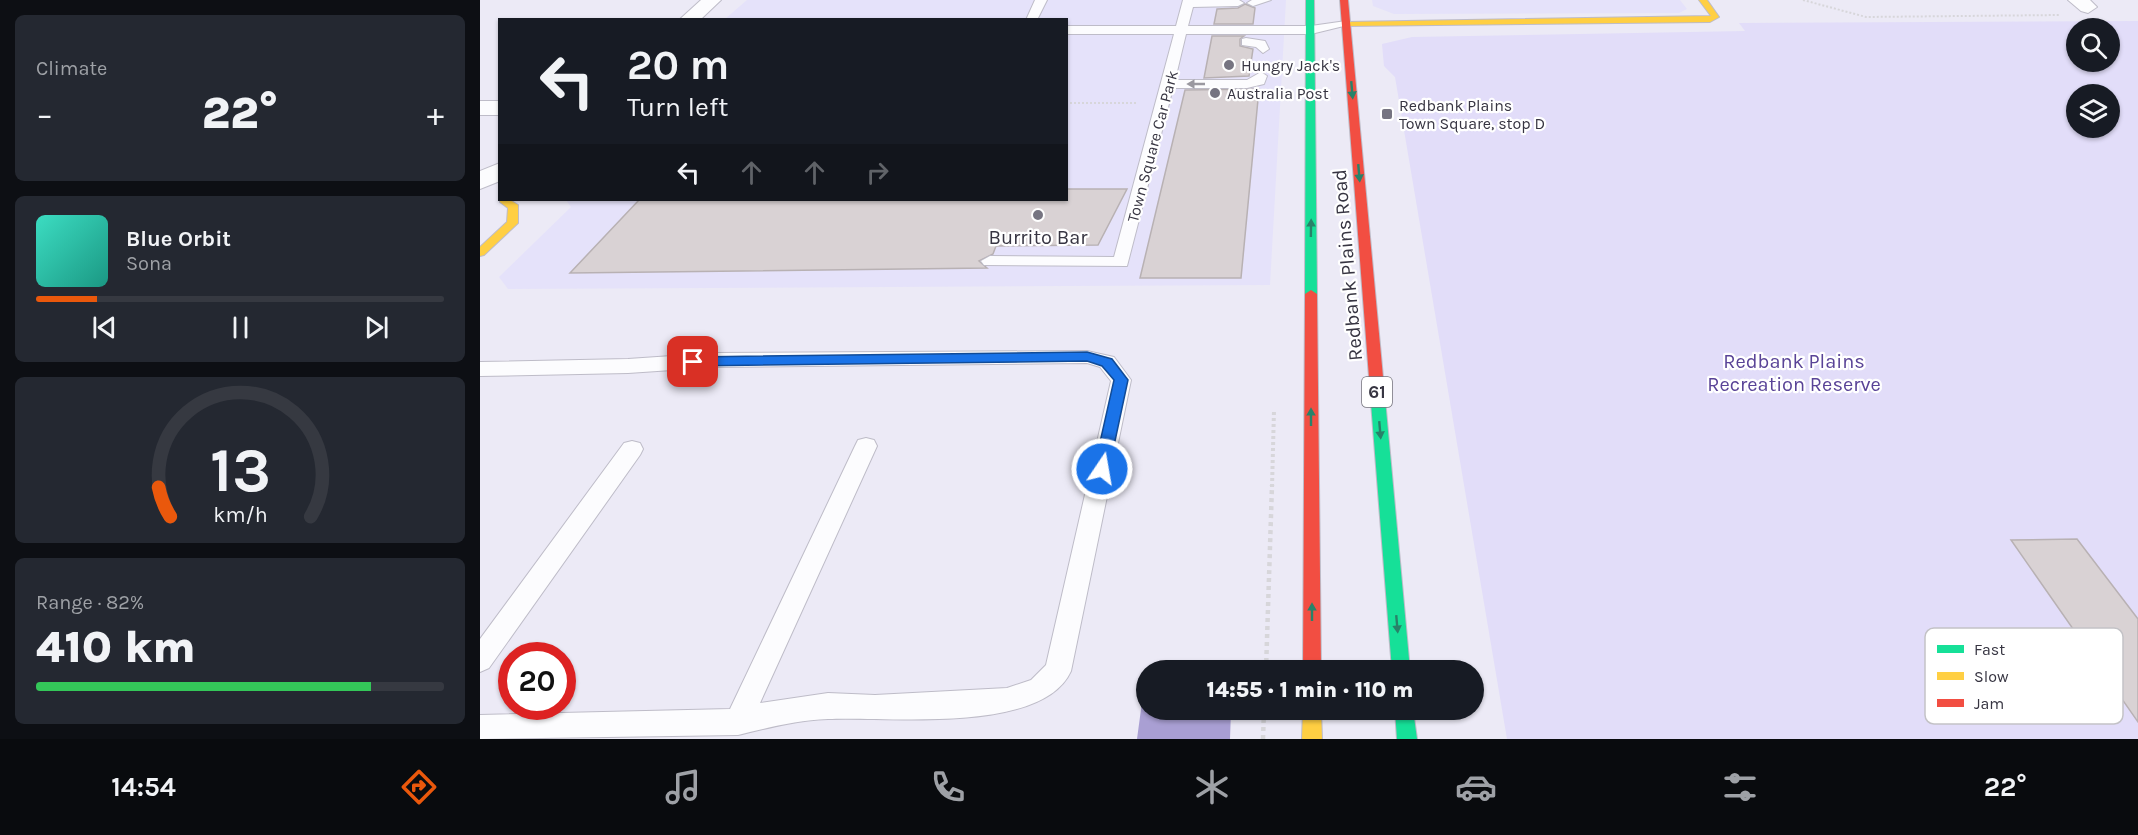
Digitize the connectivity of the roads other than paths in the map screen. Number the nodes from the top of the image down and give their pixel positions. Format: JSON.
{"nodes":[{"id":1,"x":712,"y":0,"type":"edge"},
{"id":2,"x":1041,"y":0,"type":"edge"},
{"id":3,"x":1265,"y":0,"type":"edge"},
{"id":4,"x":1310,"y":0,"type":"edge"},
{"id":5,"x":1344,"y":0,"type":"edge"},
{"id":6,"x":1703,"y":0,"type":"edge"},
{"id":7,"x":1188,"y":2,"type":"edge"},
{"id":8,"x":1238,"y":3,"type":"dead end"},
{"id":9,"x":1253,"y":3,"type":"dead end"},
{"id":10,"x":690,"y":18,"type":"edge"},
{"id":11,"x":1032,"y":18,"type":"edge"},
{"id":12,"x":1068,"y":20,"type":"edge"},
{"id":13,"x":1346,"y":24,"type":"junction"},
{"id":14,"x":1311,"y":25,"type":"junction"},
{"id":15,"x":1068,"y":30,"type":"edge"},
{"id":16,"x":1182,"y":31,"type":"junction"},
{"id":17,"x":1226,"y":42,"type":"dead end"},
{"id":18,"x":1246,"y":42,"type":"dead end"},
{"id":19,"x":1263,"y":49,"type":"dead end"},
{"id":20,"x":1261,"y":76,"type":"dead end"},
{"id":21,"x":1167,"y":84,"type":"junction"},
{"id":22,"x":480,"y":108,"type":"edge"},
{"id":23,"x":498,"y":108,"type":"edge"},
{"id":24,"x":498,"y":171,"type":"edge"},
{"id":25,"x":480,"y":181,"type":"edge"},
{"id":26,"x":480,"y":187,"type":"edge"},
{"id":27,"x":498,"y":195,"type":"edge"},
{"id":28,"x":505,"y":201,"type":"edge"},
{"id":29,"x":480,"y":253,"type":"edge"},
{"id":30,"x":990,"y":261,"type":"dead end"},
{"id":31,"x":480,"y":369,"type":"edge"},
{"id":32,"x":866,"y":446,"type":"dead end"},
{"id":33,"x":632,"y":449,"type":"dead end"},
{"id":34,"x":480,"y":660,"type":"edge"},
{"id":35,"x":1312,"y":660,"type":"edge"},
{"id":36,"x":1400,"y":660,"type":"edge"},
{"id":37,"x":1312,"y":720,"type":"edge"},
{"id":38,"x":1405,"y":720,"type":"edge"},
{"id":39,"x":738,"y":722,"type":"junction"},
{"id":40,"x":480,"y":728,"type":"edge"},
{"id":41,"x":1312,"y":739,"type":"edge"},
{"id":42,"x":1407,"y":739,"type":"edge"}],
"edges":[{"from":1,"to":10,"type":"street"},
{"from":2,"to":11,"type":"lane"},
{"from":3,"to":9,"type":"lane"},
{"from":4,"to":14,"type":"main road","name":"Redbank Plains Road"},
{"from":5,"to":13,"type":"main road","name":"Redbank Plains Road","number":"61"},
{"from":6,"to":13,"type":"main road"},
{"from":7,"to":8,"type":"lane"},
{"from":7,"to":16,"type":"lane","name":"Town Square Car Park"},
{"from":12,"to":16,"type":"lane"},
{"from":13,"to":14,"type":"lane"},
{"from":13,"to":36,"type":"main road","name":"Redbank Plains Road","number":"61","one_way":true},
{"from":14,"to":16,"type":"lane"},
{"from":35,"to":14,"type":"main road","name":"Redbank Plains Road","one_way":true},
{"from":15,"to":16,"type":"lane"},
{"from":16,"to":17,"type":"lane"},
{"from":16,"to":21,"type":"lane","name":"Town Square Car Park"},
{"from":18,"to":19,"type":"lane"},
{"from":20,"to":21,"type":"lane","one_way":true},
{"from":21,"to":30,"type":"lane","name":"Town Square Car Park"},
{"from":22,"to":23,"type":"street"},
{"from":24,"to":25,"type":"street"},
{"from":26,"to":27,"type":"street"},
{"from":28,"to":29,"type":"main road"},
{"from":31,"to":39,"type":"lane"},
{"from":32,"to":39,"type":"lane"},
{"from":33,"to":34,"type":"lane"},
{"from":37,"to":41,"type":"main road"},
{"from":38,"to":42,"type":"main road"},
{"from":39,"to":40,"type":"lane"}]}
